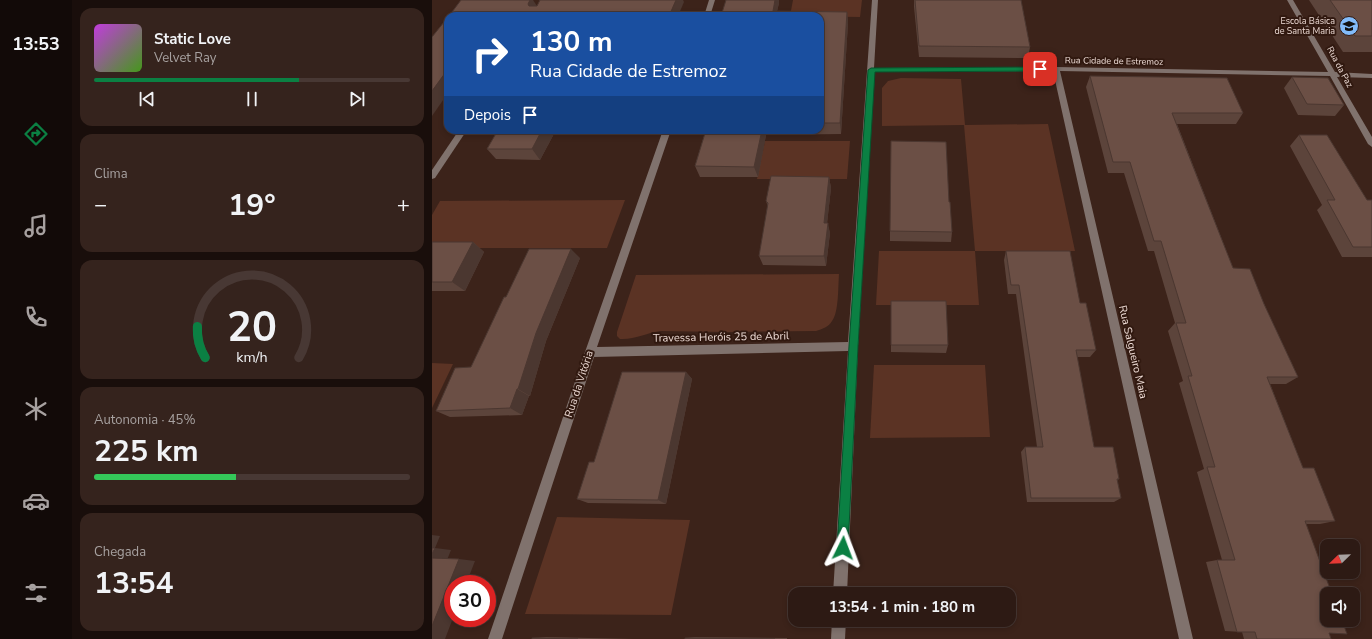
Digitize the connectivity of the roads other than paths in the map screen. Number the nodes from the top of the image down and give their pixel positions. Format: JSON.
{"nodes":[{"id":1,"x":712,"y":0,"type":"edge"},
{"id":2,"x":875,"y":0,"type":"edge"},
{"id":3,"x":1290,"y":0,"type":"edge"},
{"id":4,"x":708,"y":12,"type":"edge"},
{"id":5,"x":1056,"y":69,"type":"junction"},
{"id":6,"x":871,"y":70,"type":"junction"},
{"id":7,"x":1331,"y":75,"type":"junction"},
{"id":8,"x":1372,"y":76,"type":"edge"},
{"id":9,"x":459,"y":134,"type":"edge"},
{"id":10,"x":666,"y":134,"type":"edge"},
{"id":11,"x":1372,"y":144,"type":"edge"},
{"id":12,"x":432,"y":176,"type":"edge"},
{"id":13,"x":853,"y":346,"type":"junction"},
{"id":14,"x":590,"y":352,"type":"junction"},
{"id":15,"x":840,"y":587,"type":"edge"},
{"id":16,"x":839,"y":627,"type":"edge"},
{"id":17,"x":495,"y":639,"type":"edge"},
{"id":18,"x":838,"y":639,"type":"edge"},
{"id":19,"x":1186,"y":639,"type":"edge"}],
"edges":[{"from":1,"to":4,"type":"street"},
{"from":2,"to":6,"type":"street"},
{"from":3,"to":7,"type":"street","name":"Rua da Paz"},
{"from":5,"to":6,"type":"street","name":"Rua Cidade de Estremoz"},
{"from":5,"to":7,"type":"street","name":"Rua Cidade de Estremoz"},
{"from":5,"to":19,"type":"street","name":"Rua Salgueiro Maia"},
{"from":6,"to":13,"type":"street"},
{"from":7,"to":8,"type":"street","name":"Rua Cidade de Estremoz"},
{"from":7,"to":11,"type":"street","name":"Rua da Paz"},
{"from":9,"to":12,"type":"street"},
{"from":10,"to":14,"type":"street","name":"Rua da Vitória"},
{"from":13,"to":14,"type":"street","name":"Travessa Heróis 25 de Abril"},
{"from":13,"to":15,"type":"street"},
{"from":14,"to":17,"type":"street","name":"Rua da Vitória"},
{"from":16,"to":18,"type":"street"}]}
